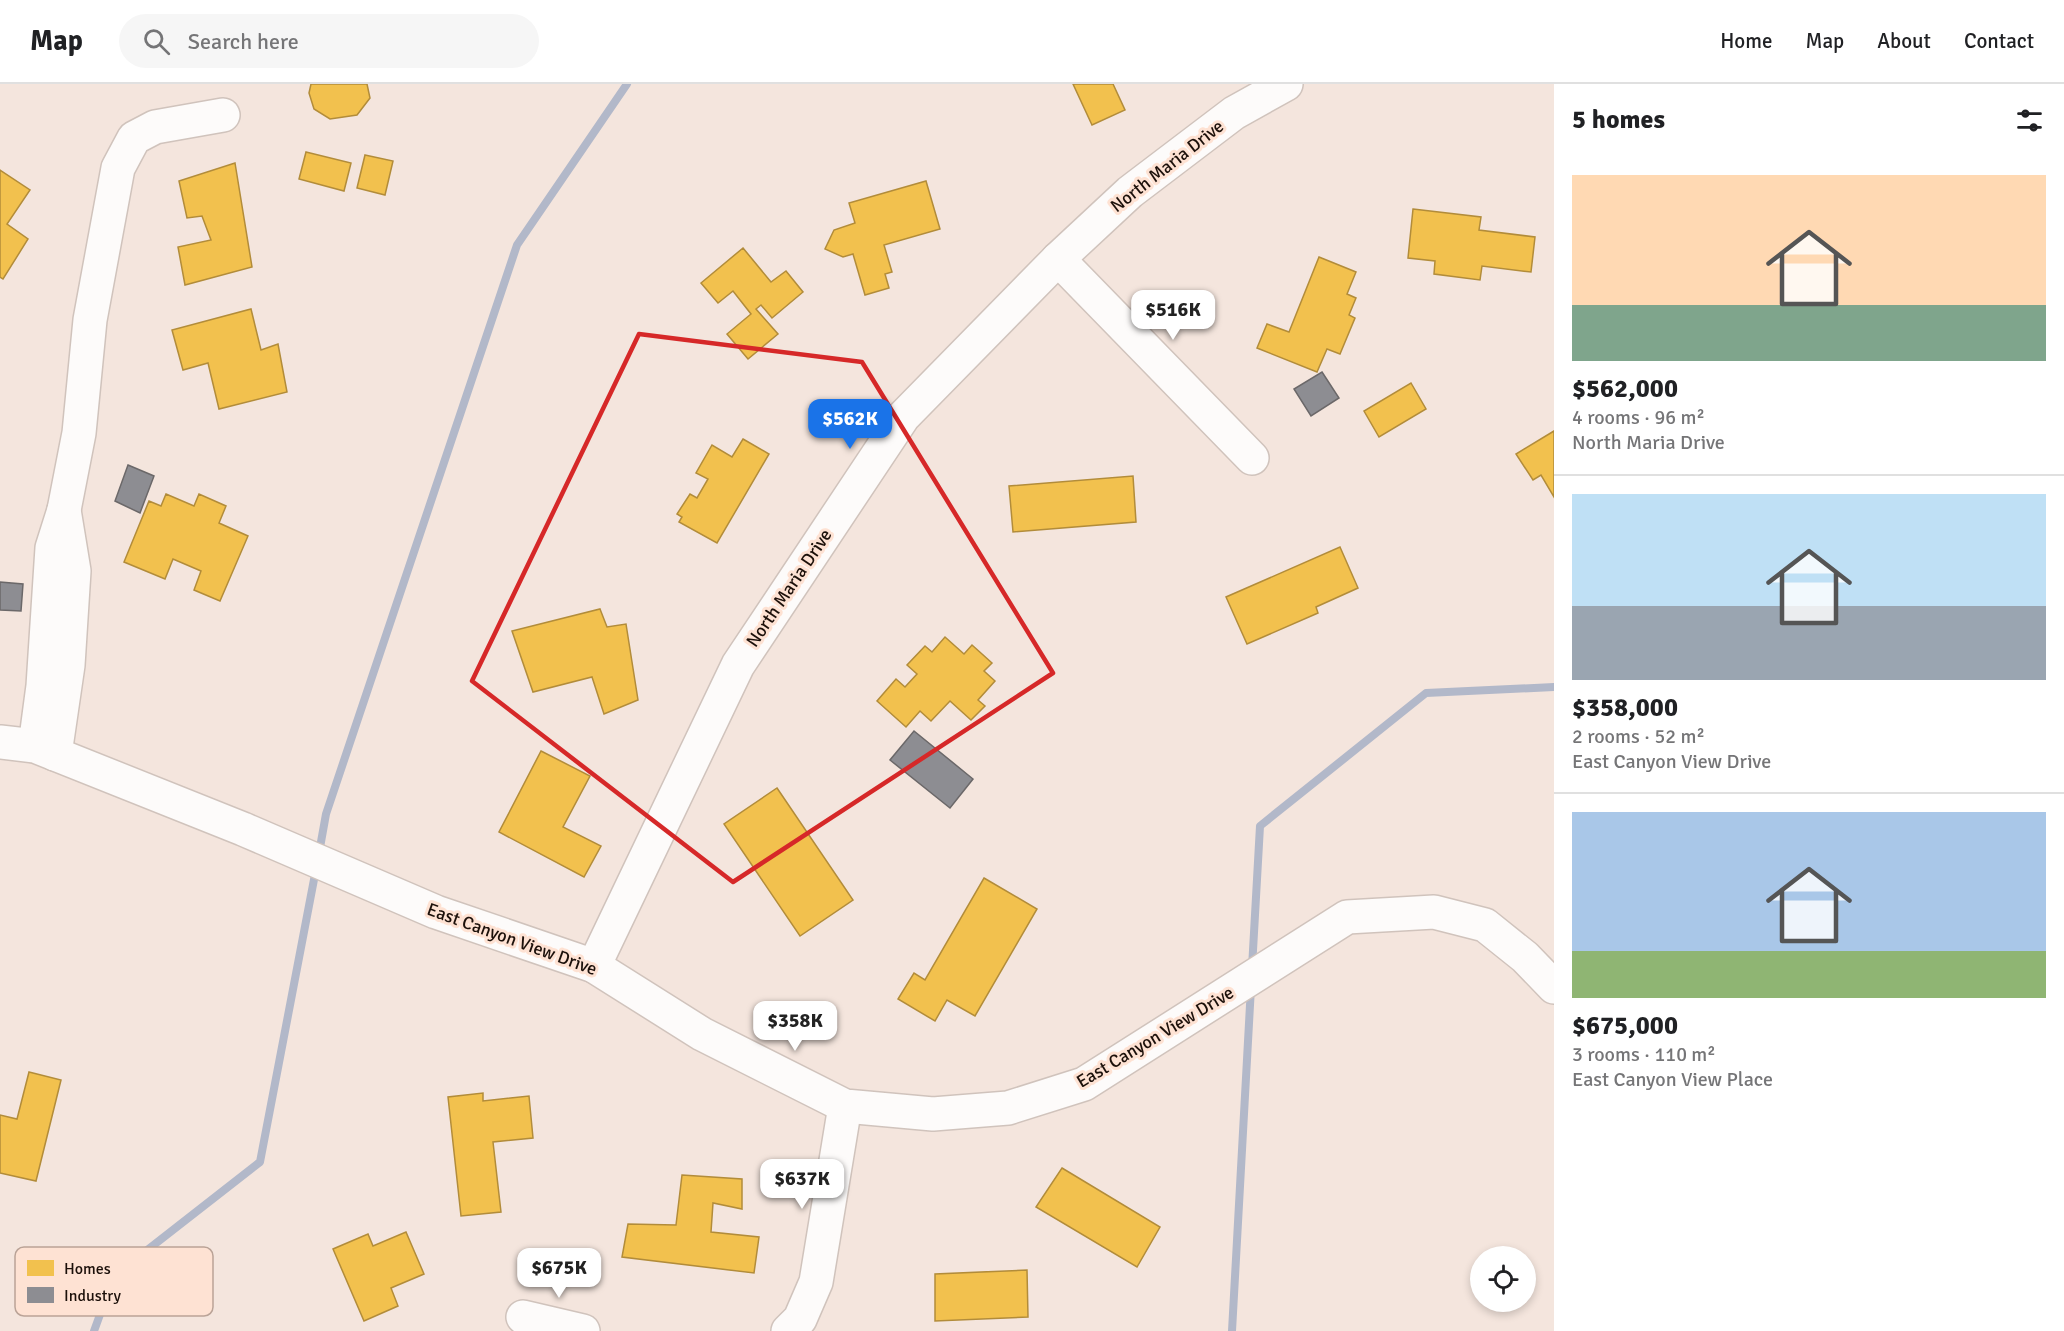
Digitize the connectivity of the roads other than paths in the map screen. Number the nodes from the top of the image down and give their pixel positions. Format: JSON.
{"nodes":[{"id":1,"x":1286,"y":84,"type":"edge"},
{"id":2,"x":223,"y":115,"type":"dead end"},
{"id":3,"x":1058,"y":260,"type":"junction"},
{"id":4,"x":1252,"y":458,"type":"dead end"},
{"id":5,"x":0,"y":742,"type":"edge"},
{"id":6,"x":45,"y":750,"type":"junction"},
{"id":7,"x":594,"y":966,"type":"junction"},
{"id":8,"x":1554,"y":987,"type":"edge"},
{"id":9,"x":845,"y":1106,"type":"junction"},
{"id":10,"x":523,"y":1317,"type":"dead end"},
{"id":11,"x":583,"y":1331,"type":"edge"},
{"id":12,"x":788,"y":1331,"type":"edge"}],
"edges":[{"from":1,"to":3,"type":"street","name":"North Maria Drive"},
{"from":2,"to":6,"type":"street"},
{"from":3,"to":4,"type":"street"},
{"from":3,"to":7,"type":"street","name":"North Maria Drive"},
{"from":5,"to":6,"type":"street","name":"East Canyon View Drive"},
{"from":6,"to":7,"type":"street","name":"East Canyon View Drive"},
{"from":7,"to":9,"type":"street","name":"East Canyon View Drive"},
{"from":8,"to":9,"type":"street","name":"East Canyon View Drive"},
{"from":9,"to":12,"type":"street"},
{"from":10,"to":11,"type":"street"}]}
